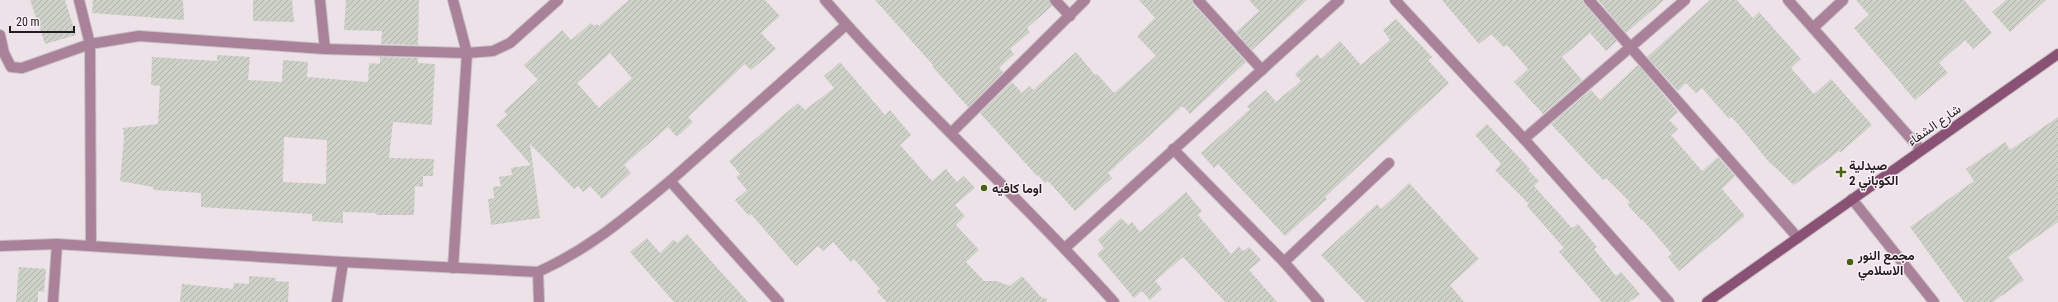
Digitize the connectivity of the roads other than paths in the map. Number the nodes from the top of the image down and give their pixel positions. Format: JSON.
{"nodes":[{"id":1,"x":79,"y":0,"type":"edge"},
{"id":2,"x":320,"y":0,"type":"edge"},
{"id":3,"x":453,"y":0,"type":"edge"},
{"id":4,"x":558,"y":0,"type":"edge"},
{"id":5,"x":825,"y":0,"type":"edge"},
{"id":6,"x":1055,"y":0,"type":"edge"},
{"id":7,"x":1086,"y":0,"type":"edge"},
{"id":8,"x":1198,"y":0,"type":"edge"},
{"id":9,"x":1339,"y":0,"type":"edge"},
{"id":10,"x":1395,"y":0,"type":"edge"},
{"id":11,"x":1589,"y":0,"type":"edge"},
{"id":12,"x":1685,"y":0,"type":"edge"},
{"id":13,"x":1788,"y":0,"type":"edge"},
{"id":14,"x":1843,"y":0,"type":"edge"},
{"id":15,"x":1070,"y":16,"type":"junction"},
{"id":16,"x":846,"y":25,"type":"junction"},
{"id":17,"x":1813,"y":28,"type":"junction"},
{"id":18,"x":0,"y":35,"type":"edge"},
{"id":19,"x":90,"y":44,"type":"junction"},
{"id":20,"x":1632,"y":47,"type":"junction"},
{"id":21,"x":325,"y":49,"type":"junction"},
{"id":22,"x":467,"y":53,"type":"junction"},
{"id":23,"x":2058,"y":54,"type":"edge"},
{"id":24,"x":1262,"y":70,"type":"junction"},
{"id":25,"x":951,"y":133,"type":"junction"},
{"id":26,"x":1524,"y":139,"type":"junction"},
{"id":27,"x":1173,"y":149,"type":"junction"},
{"id":28,"x":1921,"y":150,"type":"junction"},
{"id":29,"x":1389,"y":164,"type":"dead end"},
{"id":30,"x":670,"y":181,"type":"junction"},
{"id":31,"x":1852,"y":199,"type":"junction"},
{"id":32,"x":1798,"y":238,"type":"junction"},
{"id":33,"x":58,"y":244,"type":"junction"},
{"id":34,"x":0,"y":246,"type":"edge"},
{"id":35,"x":91,"y":246,"type":"junction"},
{"id":36,"x":1065,"y":248,"type":"junction"},
{"id":37,"x":343,"y":262,"type":"junction"},
{"id":38,"x":1284,"y":262,"type":"junction"},
{"id":39,"x":453,"y":268,"type":"junction"},
{"id":40,"x":538,"y":272,"type":"junction"},
{"id":41,"x":53,"y":302,"type":"edge"},
{"id":42,"x":337,"y":302,"type":"edge"},
{"id":43,"x":539,"y":302,"type":"edge"},
{"id":44,"x":779,"y":302,"type":"edge"},
{"id":45,"x":1114,"y":302,"type":"edge"},
{"id":46,"x":1319,"y":302,"type":"edge"},
{"id":47,"x":1669,"y":302,"type":"edge"},
{"id":48,"x":1707,"y":302,"type":"edge"},
{"id":49,"x":1934,"y":302,"type":"edge"}],
"edges":[{"from":1,"to":19,"type":"street"},
{"from":2,"to":21,"type":"street"},
{"from":3,"to":22,"type":"street"},
{"from":4,"to":22,"type":"street"},
{"from":5,"to":16,"type":"street"},
{"from":6,"to":15,"type":"street"},
{"from":7,"to":15,"type":"street"},
{"from":8,"to":24,"type":"street"},
{"from":9,"to":24,"type":"street"},
{"from":10,"to":26,"type":"street"},
{"from":11,"to":20,"type":"street"},
{"from":12,"to":20,"type":"street"},
{"from":13,"to":17,"type":"street"},
{"from":14,"to":17,"type":"street"},
{"from":15,"to":25,"type":"street"},
{"from":16,"to":25,"type":"street"},
{"from":16,"to":30,"type":"street"},
{"from":17,"to":28,"type":"street"},
{"from":18,"to":19,"type":"street"},
{"from":19,"to":21,"type":"street"},
{"from":19,"to":35,"type":"street"},
{"from":20,"to":26,"type":"street"},
{"from":20,"to":32,"type":"street"},
{"from":21,"to":22,"type":"street"},
{"from":22,"to":39,"type":"street"},
{"from":23,"to":28,"type":"street","name":"شارع الشفاء"},
{"from":24,"to":27,"type":"street"},
{"from":25,"to":36,"type":"street"},
{"from":26,"to":47,"type":"street"},
{"from":27,"to":36,"type":"street"},
{"from":27,"to":38,"type":"street"},
{"from":28,"to":31,"type":"street","name":"شارع الشفاء"},
{"from":29,"to":38,"type":"street"},
{"from":30,"to":40,"type":"street"},
{"from":30,"to":44,"type":"street"},
{"from":31,"to":32,"type":"street","name":"شارع الشفاء"},
{"from":31,"to":49,"type":"street"},
{"from":32,"to":48,"type":"street","name":"شارع الشفاء"},
{"from":33,"to":34,"type":"street"},
{"from":33,"to":35,"type":"street"},
{"from":33,"to":41,"type":"street"},
{"from":35,"to":37,"type":"street"},
{"from":36,"to":45,"type":"street"},
{"from":37,"to":39,"type":"street"},
{"from":37,"to":42,"type":"street"},
{"from":38,"to":46,"type":"street"},
{"from":39,"to":40,"type":"street"},
{"from":40,"to":43,"type":"street"}]}
